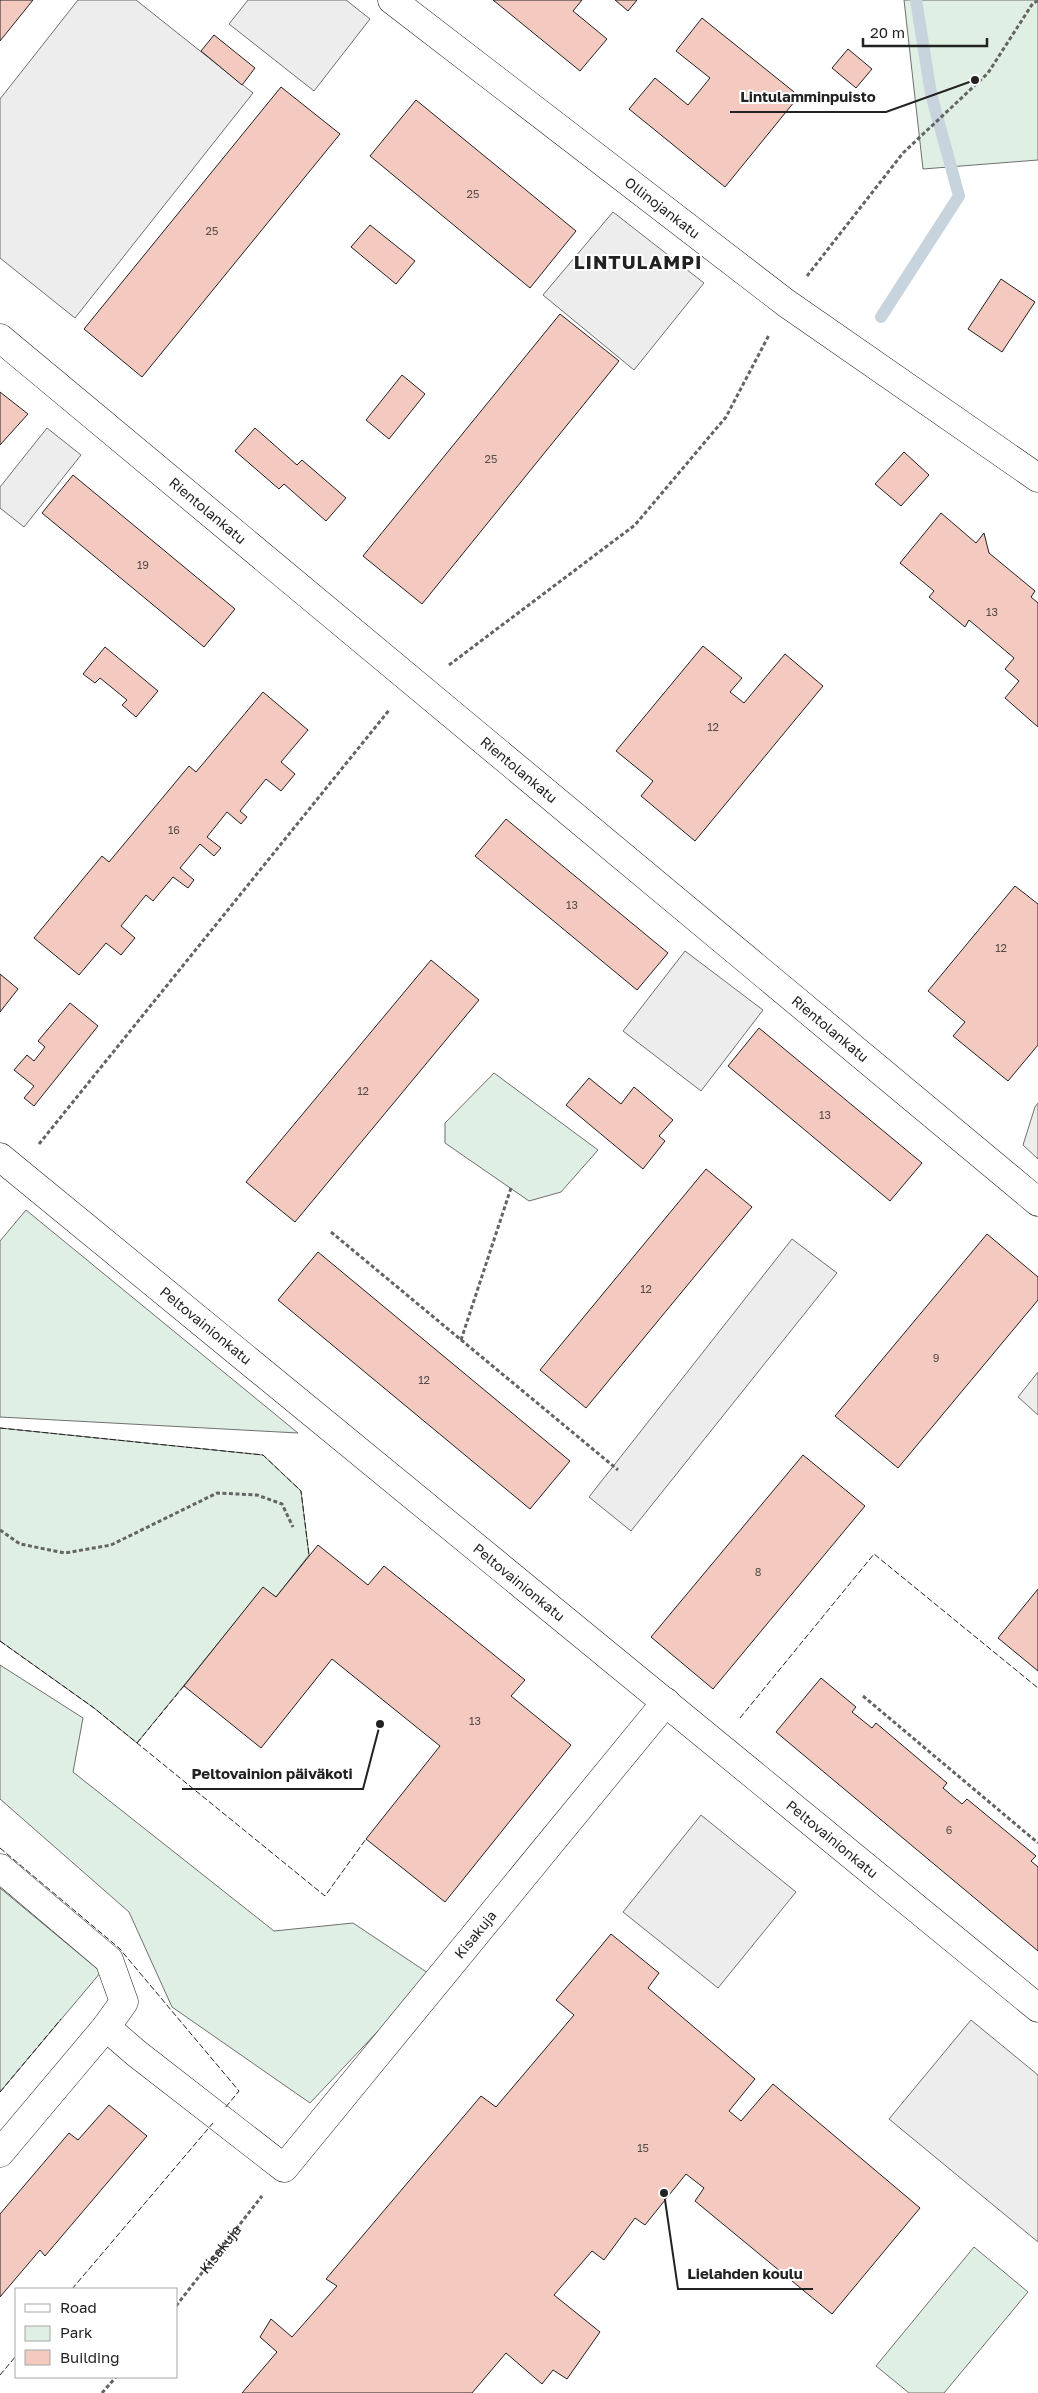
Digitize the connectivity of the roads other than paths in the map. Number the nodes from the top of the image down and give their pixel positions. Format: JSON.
{"nodes":[{"id":1,"x":392,"y":0,"type":"edge"},
{"id":2,"x":0,"y":338,"type":"edge"},
{"id":3,"x":1038,"y":478,"type":"edge"},
{"id":4,"x":9,"y":1164,"type":"edge"},
{"id":5,"x":1038,"y":1202,"type":"edge"},
{"id":6,"x":666,"y":1702,"type":"junction"},
{"id":7,"x":0,"y":1868,"type":"edge"},
{"id":8,"x":1038,"y":2008,"type":"edge"},
{"id":9,"x":106,"y":2027,"type":"junction"},
{"id":10,"x":0,"y":2153,"type":"edge"}],
"edges":[{"from":1,"to":3,"type":"street","name":"Ollinojankatu"},
{"from":2,"to":5,"type":"street","name":"Rientolankatu"},
{"from":4,"to":6,"type":"street","name":"Peltovainionkatu"},
{"from":6,"to":8,"type":"street","name":"Peltovainionkatu"},
{"from":6,"to":9,"type":"street","name":"Kisakuja"},
{"from":7,"to":9,"type":"street"},
{"from":9,"to":10,"type":"street"}]}
